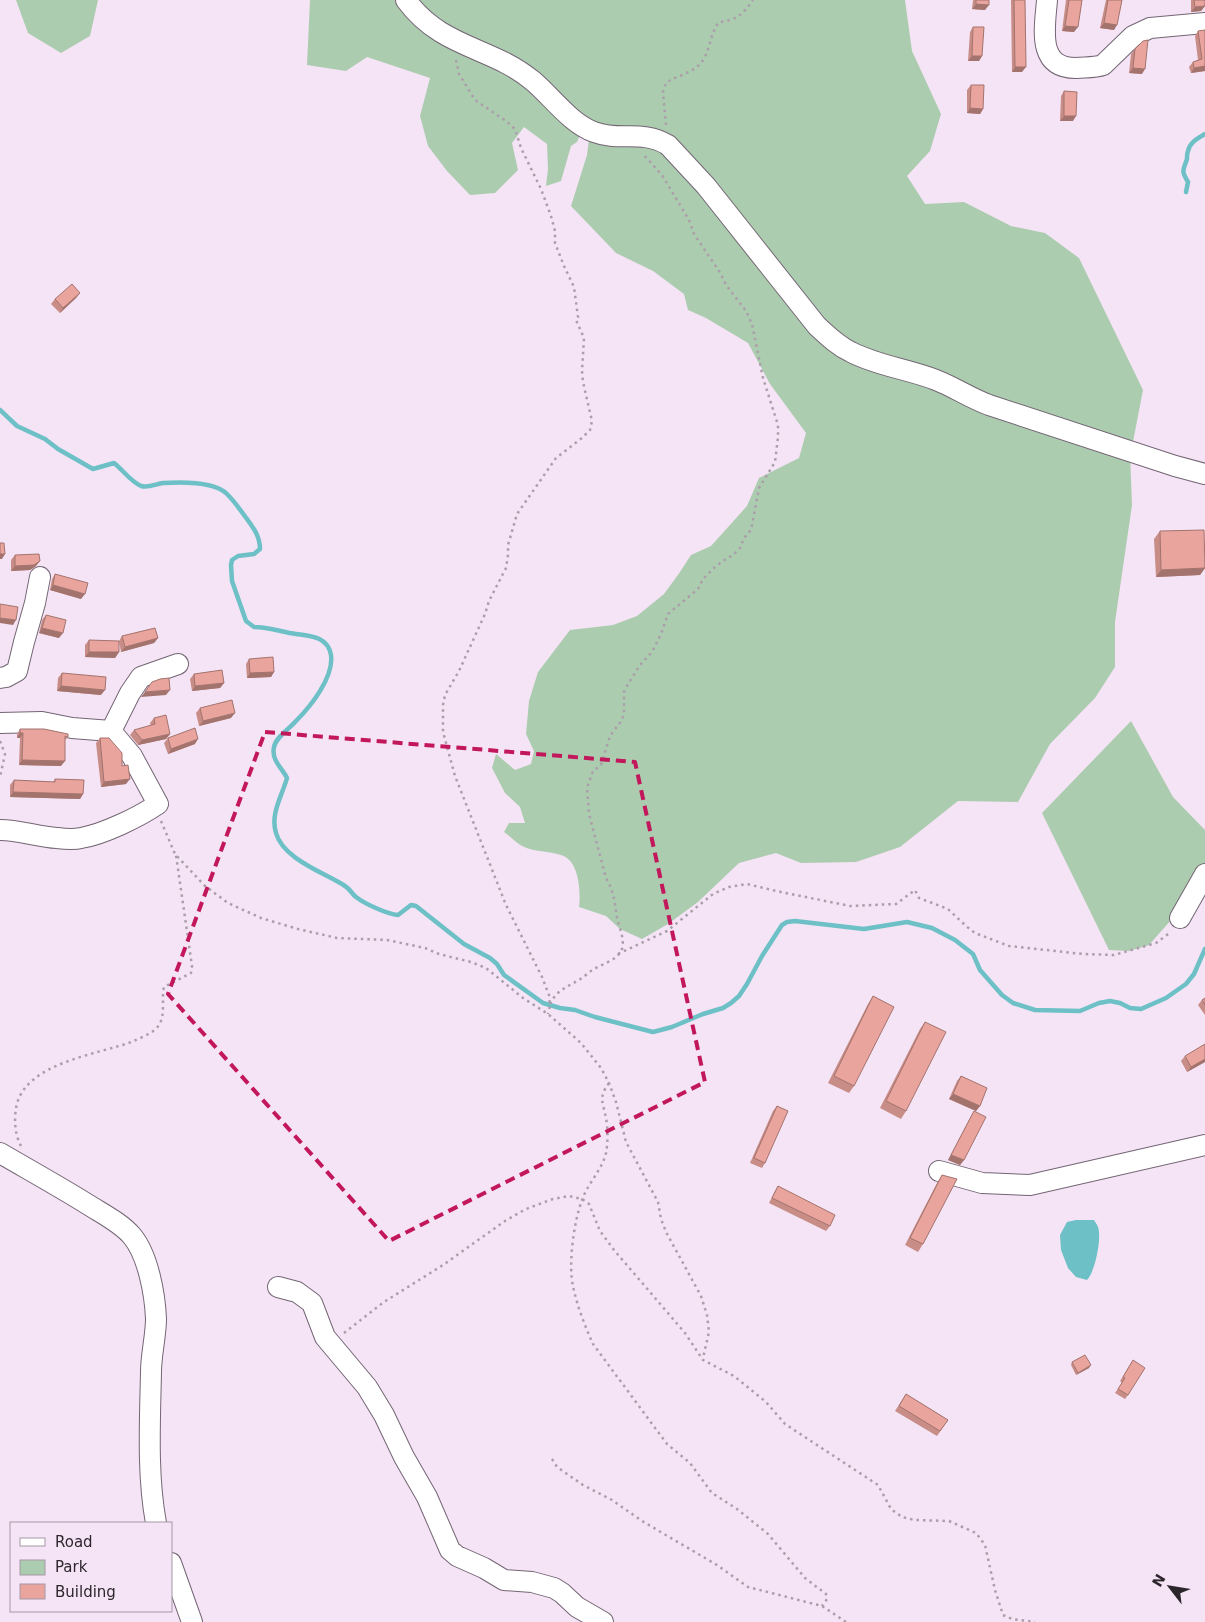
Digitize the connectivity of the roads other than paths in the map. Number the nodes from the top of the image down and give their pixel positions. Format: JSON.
{"nodes":[{"id":1,"x":406,"y":0,"type":"edge"},
{"id":2,"x":1046,"y":0,"type":"edge"},
{"id":3,"x":1205,"y":22,"type":"edge"},
{"id":4,"x":1205,"y":474,"type":"edge"},
{"id":5,"x":40,"y":577,"type":"dead end"},
{"id":6,"x":178,"y":664,"type":"dead end"},
{"id":7,"x":0,"y":678,"type":"edge"},
{"id":8,"x":0,"y":723,"type":"edge"},
{"id":9,"x":111,"y":731,"type":"junction"},
{"id":10,"x":0,"y":830,"type":"edge"},
{"id":11,"x":1205,"y":874,"type":"edge"},
{"id":12,"x":1180,"y":918,"type":"road end"},
{"id":13,"x":1205,"y":1145,"type":"edge"},
{"id":14,"x":0,"y":1154,"type":"edge"},
{"id":15,"x":939,"y":1171,"type":"dead end"},
{"id":16,"x":278,"y":1287,"type":"dead end"},
{"id":17,"x":156,"y":1522,"type":"edge"},
{"id":18,"x":172,"y":1567,"type":"edge"},
{"id":19,"x":192,"y":1622,"type":"edge"},
{"id":20,"x":603,"y":1622,"type":"edge"}],
"edges":[{"from":1,"to":4,"type":"street"},
{"from":2,"to":3,"type":"street"},
{"from":5,"to":7,"type":"street"},
{"from":6,"to":9,"type":"street"},
{"from":8,"to":9,"type":"street"},
{"from":9,"to":10,"type":"street"},
{"from":11,"to":12,"type":"street"},
{"from":13,"to":15,"type":"street"},
{"from":14,"to":17,"type":"street"},
{"from":16,"to":20,"type":"street"},
{"from":18,"to":19,"type":"street"}]}
